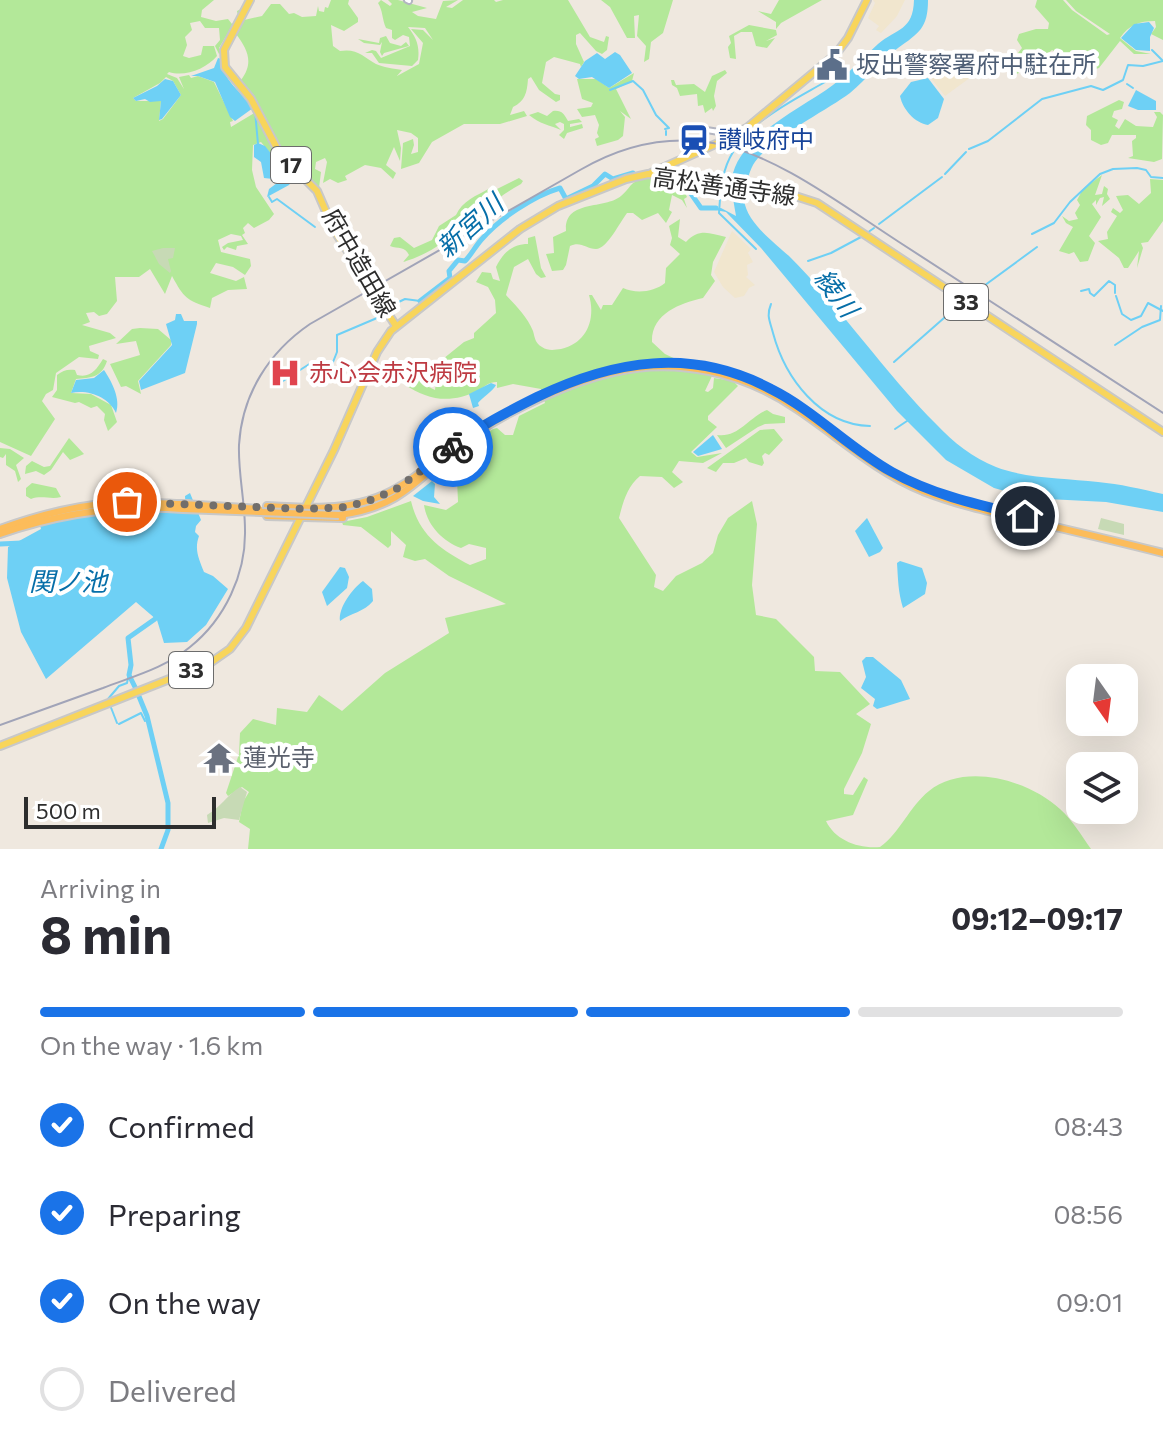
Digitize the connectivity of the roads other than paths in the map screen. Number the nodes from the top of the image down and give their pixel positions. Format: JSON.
{"nodes":[{"id":1,"x":250,"y":0,"type":"edge"},
{"id":2,"x":867,"y":0,"type":"edge"},
{"id":3,"x":694,"y":128,"type":"dead end"},
{"id":4,"x":729,"y":138,"type":"junction"},
{"id":5,"x":662,"y":170,"type":"junction"},
{"id":6,"x":396,"y":326,"type":"junction"},
{"id":7,"x":1163,"y":432,"type":"edge"},
{"id":8,"x":452,"y":450,"type":"junction"},
{"id":9,"x":183,"y":507,"type":"junction"},
{"id":10,"x":302,"y":513,"type":"junction"},
{"id":11,"x":0,"y":532,"type":"edge"},
{"id":12,"x":1163,"y":551,"type":"edge"},
{"id":13,"x":0,"y":746,"type":"edge"}],
"edges":[{"from":1,"to":6,"type":"main road","name":"府中造田線","number":"17"},
{"from":2,"to":4,"type":"main road"},
{"from":3,"to":4,"type":"street"},
{"from":4,"to":5,"type":"main road"},
{"from":5,"to":6,"type":"main road","name":"高松善通寺線","number":"33"},
{"from":5,"to":7,"type":"main road","name":"高松善通寺線","number":"33"},
{"from":6,"to":10,"type":"main road","name":"高松善通寺線","number":"33"},
{"from":8,"to":10,"type":"highway","bridge":true},
{"from":8,"to":10,"type":"highway"},
{"from":8,"to":12,"type":"highway"},
{"from":9,"to":10,"type":"highway","bridge":true},
{"from":9,"to":10,"type":"highway","bridge":true},
{"from":9,"to":10,"type":"highway","bridge":true},
{"from":9,"to":11,"type":"highway"},
{"from":10,"to":13,"type":"main road","name":"高松善通寺線","number":"33"}]}
